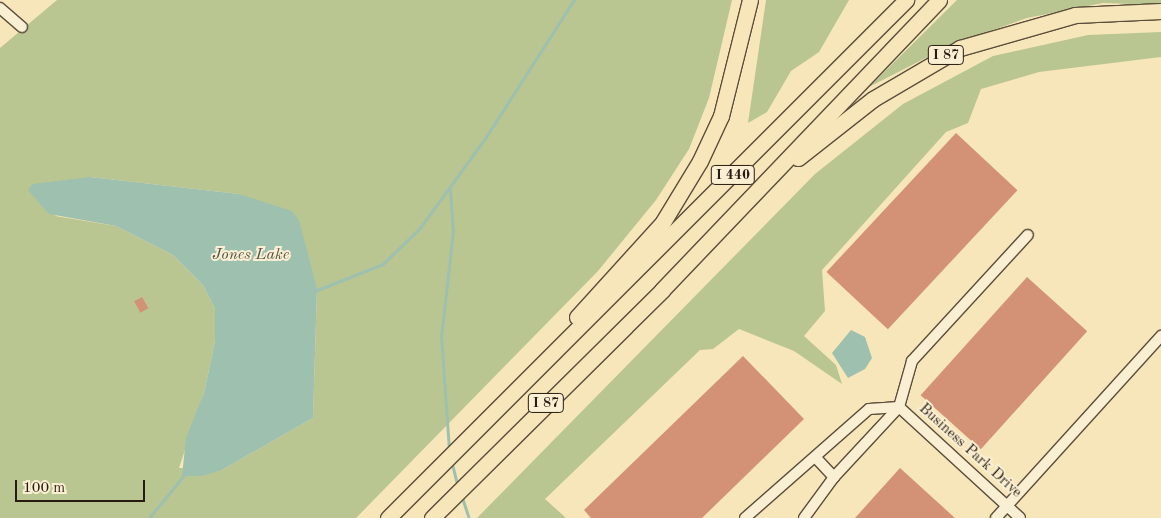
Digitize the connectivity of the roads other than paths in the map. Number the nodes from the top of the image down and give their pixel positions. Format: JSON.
{"nodes":[{"id":1,"x":750,"y":0,"type":"edge"},
{"id":2,"x":906,"y":0,"type":"edge"},
{"id":3,"x":939,"y":0,"type":"edge"},
{"id":4,"x":0,"y":8,"type":"edge"},
{"id":5,"x":1161,"y":11,"type":"edge"},
{"id":6,"x":22,"y":27,"type":"dead end"},
{"id":7,"x":765,"y":183,"type":"junction"},
{"id":8,"x":1028,"y":234,"type":"dead end"},
{"id":9,"x":1161,"y":336,"type":"edge"},
{"id":10,"x":559,"y":348,"type":"junction"},
{"id":11,"x":899,"y":407,"type":"junction"},
{"id":12,"x":817,"y":459,"type":"junction"},
{"id":13,"x":834,"y":477,"type":"junction"},
{"id":14,"x":1007,"y":506,"type":"junction"},
{"id":15,"x":388,"y":518,"type":"edge"},
{"id":16,"x":432,"y":518,"type":"edge"},
{"id":17,"x":745,"y":518,"type":"edge"},
{"id":18,"x":804,"y":518,"type":"edge"},
{"id":19,"x":996,"y":518,"type":"edge"},
{"id":20,"x":1020,"y":518,"type":"edge"}],
"edges":[{"from":1,"to":10,"type":"highway","number":"I 87"},
{"from":2,"to":10,"type":"highway","number":"I 440"},
{"from":3,"to":7,"type":"highway","number":"I 440"},
{"from":4,"to":6,"type":"street"},
{"from":5,"to":7,"type":"highway","number":"I 87"},
{"from":7,"to":16,"type":"highway","number":"I 87"},
{"from":8,"to":11,"type":"street"},
{"from":9,"to":14,"type":"street"},
{"from":10,"to":15,"type":"highway","number":"I 87"},
{"from":11,"to":12,"type":"street"},
{"from":11,"to":13,"type":"street"},
{"from":11,"to":14,"type":"street","name":"Business Park Drive"},
{"from":12,"to":13,"type":"street"},
{"from":12,"to":17,"type":"street"},
{"from":13,"to":18,"type":"street"},
{"from":14,"to":19,"type":"street"},
{"from":14,"to":20,"type":"street","name":"Business Park Drive"}]}
